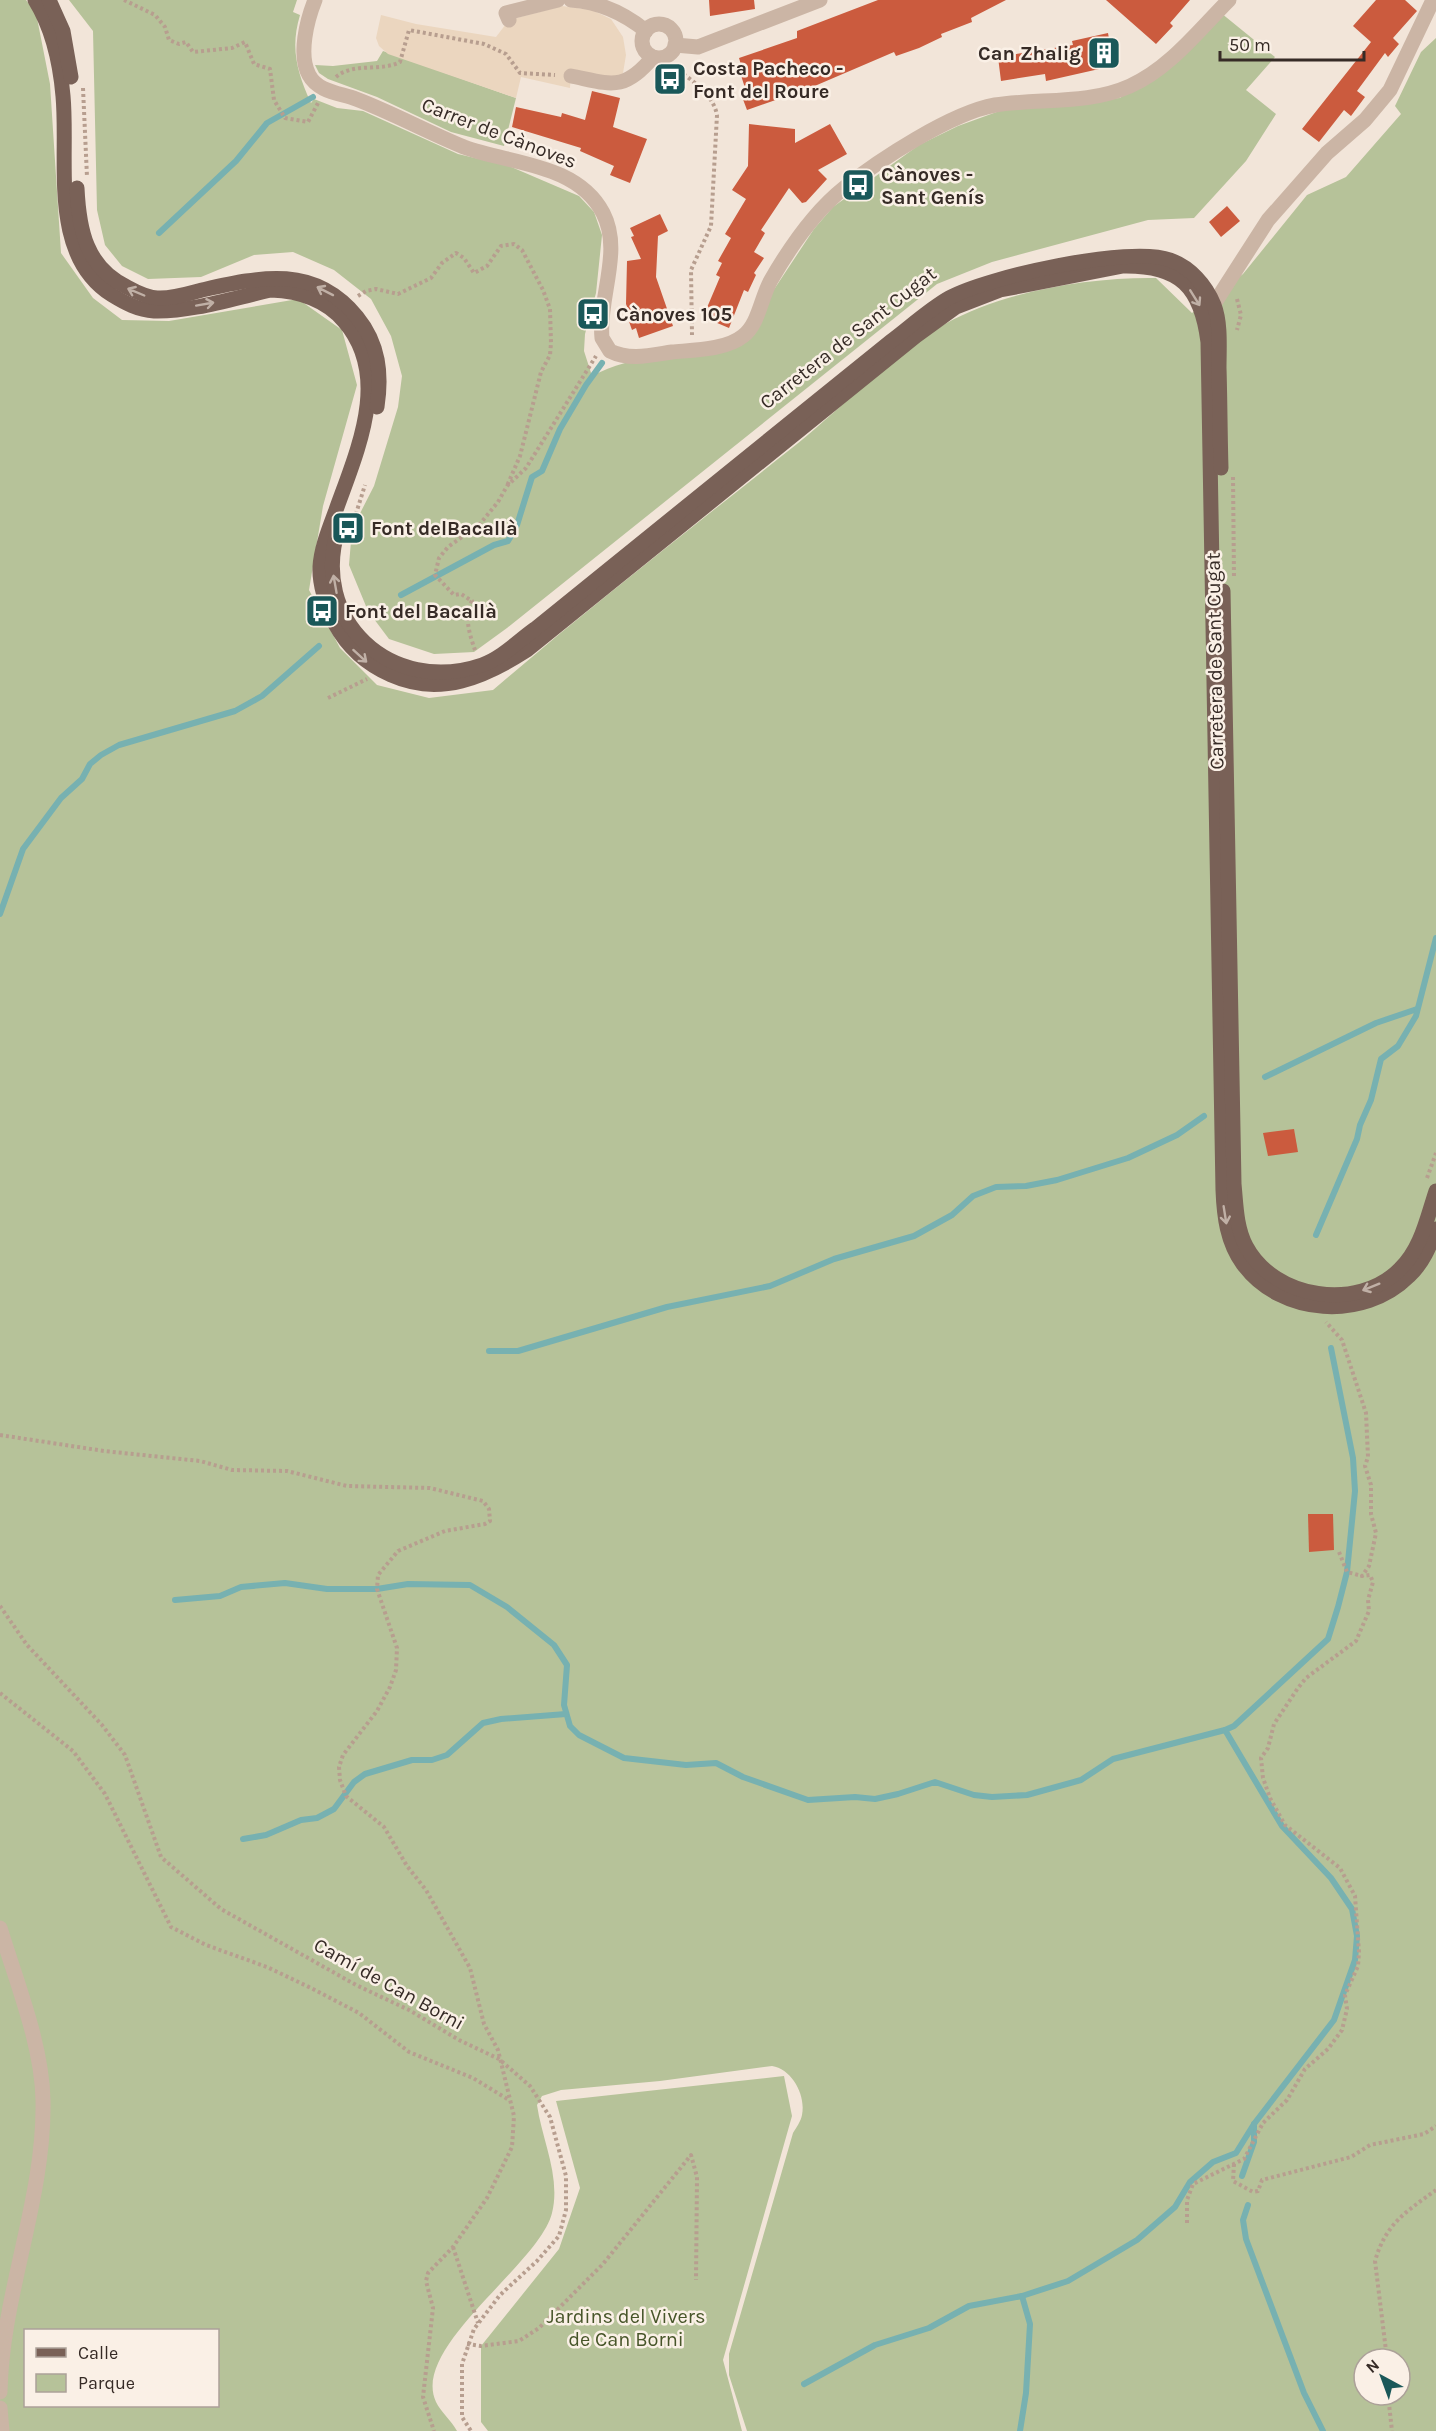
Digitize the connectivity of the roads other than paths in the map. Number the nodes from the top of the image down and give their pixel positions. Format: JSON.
{"nodes":[{"id":1,"x":35,"y":0,"type":"edge"},
{"id":2,"x":49,"y":0,"type":"edge"},
{"id":3,"x":315,"y":0,"type":"edge"},
{"id":4,"x":558,"y":0,"type":"edge"},
{"id":5,"x":571,"y":0,"type":"edge"},
{"id":6,"x":820,"y":0,"type":"edge"},
{"id":7,"x":1229,"y":0,"type":"edge"},
{"id":8,"x":1433,"y":0,"type":"edge"},
{"id":9,"x":508,"y":20,"type":"dead end"},
{"id":10,"x":646,"y":31,"type":"junction"},
{"id":11,"x":675,"y":45,"type":"junction"},
{"id":12,"x":653,"y":57,"type":"junction"},
{"id":13,"x":566,"y":76,"type":"road end"},
{"id":14,"x":1214,"y":304,"type":"junction"},
{"id":15,"x":1431,"y":1188,"type":"edge"},
{"id":16,"x":1436,"y":1229,"type":"edge"},
{"id":17,"x":0,"y":1928,"type":"edge"},
{"id":18,"x":0,"y":2392,"type":"edge"},
{"id":19,"x":0,"y":2408,"type":"edge"},
{"id":20,"x":2,"y":2431,"type":"edge"}],
"edges":[{"from":1,"to":16,"type":"main road","name":"Carretera de Sant Cugat","one_way":true},
{"from":14,"to":2,"type":"main road","name":"Carretera de Sant Cugat","one_way":true},
{"from":3,"to":7,"type":"street","name":"Carrer de Cànoves"},
{"from":4,"to":9,"type":"street"},
{"from":5,"to":10,"type":"street"},
{"from":6,"to":11,"type":"street"},
{"from":8,"to":14,"type":"street"},
{"from":10,"to":11,"type":"street"},
{"from":10,"to":12,"type":"street"},
{"from":11,"to":12,"type":"street"},
{"from":12,"to":13,"type":"street"},
{"from":15,"to":14,"type":"main road","name":"Carretera de Sant Cugat","one_way":true},
{"from":17,"to":18,"type":"street"},
{"from":19,"to":20,"type":"street"}]}
